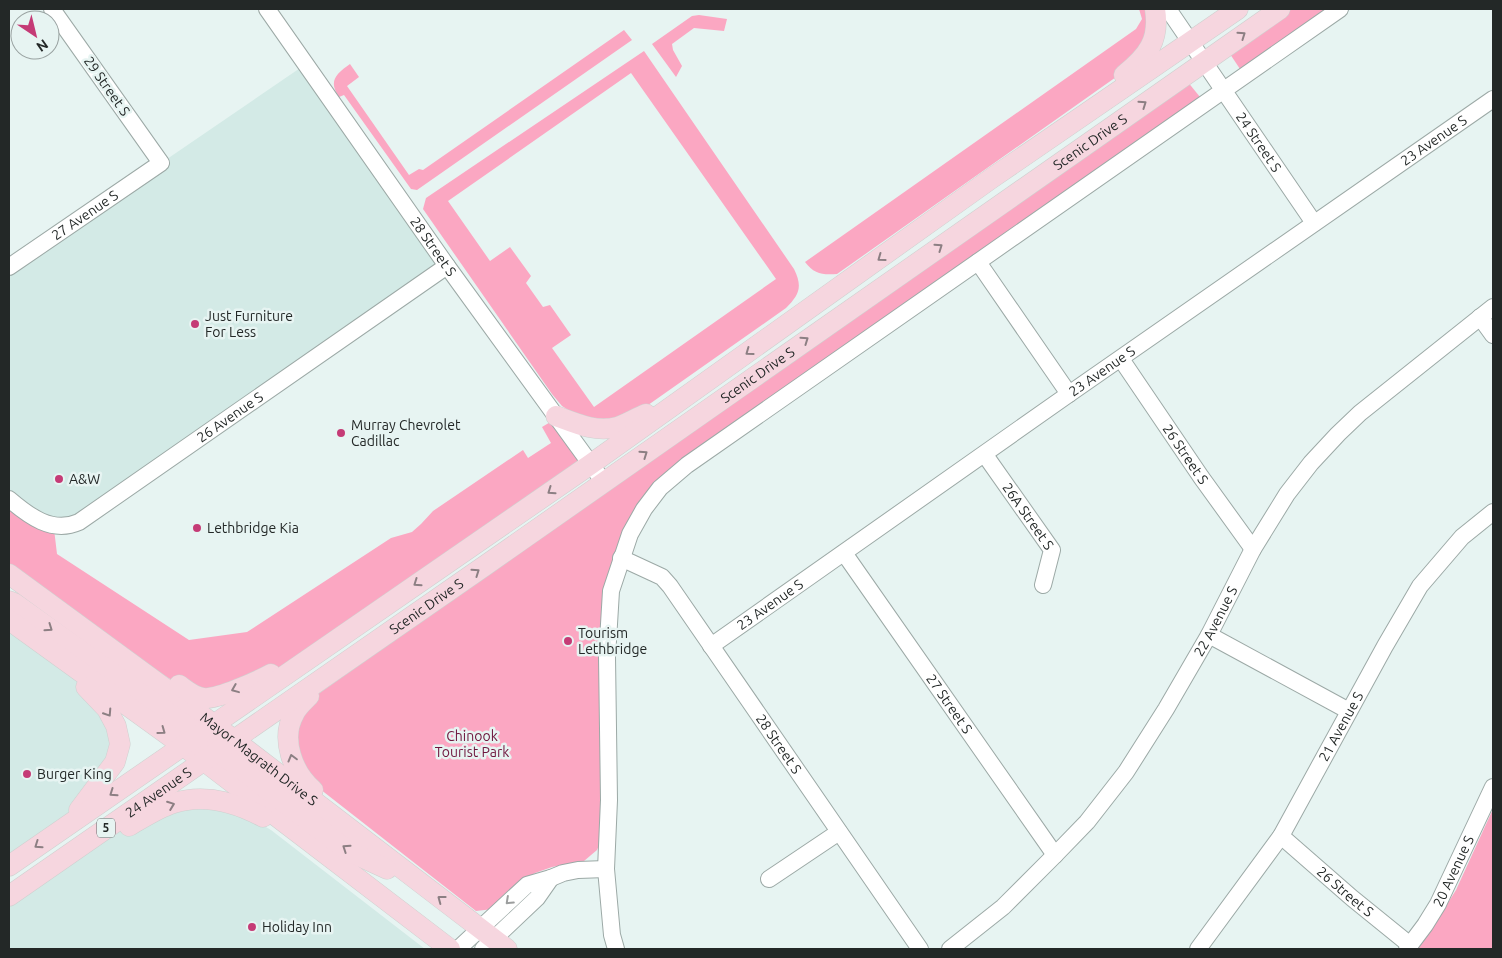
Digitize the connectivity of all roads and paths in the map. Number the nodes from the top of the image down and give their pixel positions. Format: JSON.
{"nodes":[{"id":1,"x":52,"y":9,"type":"edge"},
{"id":2,"x":267,"y":9,"type":"edge"},
{"id":3,"x":1155,"y":9,"type":"edge"},
{"id":4,"x":1168,"y":9,"type":"edge"},
{"id":5,"x":1238,"y":9,"type":"edge"},
{"id":6,"x":1280,"y":9,"type":"edge"},
{"id":7,"x":1340,"y":9,"type":"edge"},
{"id":8,"x":1190,"y":42,"type":"junction"},
{"id":9,"x":1204,"y":62,"type":"junction"},
{"id":10,"x":1224,"y":91,"type":"junction"},
{"id":11,"x":1493,"y":99,"type":"edge"},
{"id":12,"x":161,"y":163,"type":"joint"},
{"id":13,"x":992,"y":178,"type":"junction"},
{"id":14,"x":1314,"y":223,"type":"junction"},
{"id":15,"x":978,"y":262,"type":"junction"},
{"id":16,"x":447,"y":266,"type":"junction"},
{"id":17,"x":9,"y":267,"type":"edge"},
{"id":18,"x":1493,"y":306,"type":"edge"},
{"id":19,"x":1480,"y":317,"type":"junction"},
{"id":20,"x":1493,"y":336,"type":"edge"},
{"id":21,"x":1121,"y":359,"type":"junction"},
{"id":22,"x":1069,"y":394,"type":"junction"},
{"id":23,"x":678,"y":402,"type":"junction"},
{"id":24,"x":556,"y":416,"type":"junction"},
{"id":25,"x":984,"y":454,"type":"junction"},
{"id":26,"x":591,"y":464,"type":"junction"},
{"id":27,"x":604,"y":481,"type":"junction"},
{"id":28,"x":9,"y":499,"type":"edge"},
{"id":29,"x":1493,"y":512,"type":"edge"},
{"id":30,"x":1253,"y":549,"type":"junction"},
{"id":31,"x":844,"y":553,"type":"junction"},
{"id":32,"x":622,"y":558,"type":"junction"},
{"id":33,"x":9,"y":574,"type":"edge"},
{"id":34,"x":1043,"y":585,"type":"dead end"},
{"id":35,"x":9,"y":601,"type":"edge"},
{"id":36,"x":384,"y":606,"type":"junction"},
{"id":37,"x":9,"y":620,"type":"edge"},
{"id":38,"x":78,"y":624,"type":"junction"},
{"id":39,"x":1208,"y":635,"type":"junction"},
{"id":40,"x":711,"y":646,"type":"junction"},
{"id":41,"x":52,"y":651,"type":"junction"},
{"id":42,"x":350,"y":659,"type":"junction"},
{"id":43,"x":1349,"y":711,"type":"junction"},
{"id":44,"x":207,"y":729,"type":"junction"},
{"id":45,"x":234,"y":740,"type":"junction"},
{"id":46,"x":182,"y":746,"type":"junction"},
{"id":47,"x":210,"y":756,"type":"junction"},
{"id":48,"x":1493,"y":787,"type":"edge"},
{"id":49,"x":68,"y":825,"type":"junction"},
{"id":50,"x":839,"y":832,"type":"junction"},
{"id":51,"x":1281,"y":836,"type":"junction"},
{"id":52,"x":1055,"y":855,"type":"junction"},
{"id":53,"x":9,"y":866,"type":"edge"},
{"id":54,"x":398,"y":867,"type":"junction"},
{"id":55,"x":606,"y":869,"type":"junction"},
{"id":56,"x":770,"y":880,"type":"dead end"},
{"id":57,"x":421,"y":884,"type":"junction"},
{"id":58,"x":370,"y":889,"type":"junction"},
{"id":59,"x":9,"y":896,"type":"edge"},
{"id":60,"x":9,"y":902,"type":"edge"},
{"id":61,"x":491,"y":942,"type":"edge"},
{"id":62,"x":1409,"y":947,"type":"edge"},
{"id":63,"x":450,"y":949,"type":"edge"},
{"id":64,"x":458,"y":949,"type":"edge"},
{"id":65,"x":616,"y":949,"type":"edge"},
{"id":66,"x":920,"y":949,"type":"edge"},
{"id":67,"x":950,"y":949,"type":"edge"},
{"id":68,"x":1198,"y":949,"type":"edge"}],
"edges":[{"from":1,"to":12,"type":"street","name":"29 Street S"},
{"from":2,"to":16,"type":"street","name":"28 Street S"},
{"from":3,"to":13,"type":"main road"},
{"from":4,"to":8,"type":"street","name":"24 Street S"},
{"from":5,"to":8,"type":"main road","name":"Scenic Drive S"},
{"from":9,"to":6,"type":"main road","name":"Scenic Drive S","one_way":true},
{"from":7,"to":10,"type":"street"},
{"from":8,"to":9,"type":"street","name":"24 Street S"},
{"from":8,"to":13,"type":"main road","name":"Scenic Drive S"},
{"from":9,"to":10,"type":"street","name":"24 Street S"},
{"from":27,"to":9,"type":"main road","name":"Scenic Drive S","one_way":true},
{"from":10,"to":14,"type":"street","name":"24 Street S"},
{"from":10,"to":15,"type":"street"},
{"from":11,"to":14,"type":"street","name":"23 Avenue S"},
{"from":12,"to":17,"type":"street","name":"27 Avenue S"},
{"from":13,"to":23,"type":"main road","name":"Scenic Drive S","one_way":true},
{"from":14,"to":21,"type":"street","name":"23 Avenue S"},
{"from":15,"to":22,"type":"street"},
{"from":15,"to":32,"type":"street"},
{"from":16,"to":24,"type":"street","name":"28 Street S"},
{"from":16,"to":28,"type":"street","name":"26 Avenue S"},
{"from":18,"to":19,"type":"street","name":"22 Avenue S"},
{"from":19,"to":20,"type":"street"},
{"from":19,"to":30,"type":"street","name":"22 Avenue S"},
{"from":21,"to":22,"type":"street","name":"23 Avenue S"},
{"from":21,"to":30,"type":"street","name":"26 Street S"},
{"from":22,"to":25,"type":"street","name":"23 Avenue S"},
{"from":23,"to":24,"type":"main road"},
{"from":23,"to":26,"type":"main road","name":"Scenic Drive S"},
{"from":24,"to":26,"type":"street","name":"28 Street S"},
{"from":25,"to":31,"type":"street","name":"23 Avenue S"},
{"from":25,"to":34,"type":"street","name":"26A Street S"},
{"from":26,"to":27,"type":"street","name":"28 Street S"},
{"from":26,"to":36,"type":"main road","name":"Scenic Drive S","one_way":true},
{"from":42,"to":27,"type":"main road","name":"Scenic Drive S","one_way":true},
{"from":29,"to":43,"type":"street","name":"21 Avenue S"},
{"from":30,"to":39,"type":"street","name":"22 Avenue S"},
{"from":31,"to":40,"type":"street","name":"23 Avenue S"},
{"from":31,"to":52,"type":"street","name":"27 Street S"},
{"from":32,"to":40,"type":"street","name":"28 Street S"},
{"from":32,"to":55,"type":"street"},
{"from":33,"to":38,"type":"main road","name":"Mayor Magrath Drive S"},
{"from":35,"to":44,"type":"main road","one_way":true},
{"from":36,"to":38,"type":"main road","one_way":true},
{"from":36,"to":44,"type":"main road","name":"Scenic Drive S"},
{"from":37,"to":41,"type":"main road"},
{"from":38,"to":44,"type":"main road","name":"Mayor Magrath Drive S"},
{"from":39,"to":43,"type":"street"},
{"from":39,"to":52,"type":"street","name":"22 Avenue S"},
{"from":40,"to":50,"type":"street","name":"28 Street S"},
{"from":41,"to":46,"type":"main road","one_way":true},
{"from":41,"to":49,"type":"main road","one_way":true},
{"from":42,"to":45,"type":"main road","name":"Scenic Drive S"},
{"from":54,"to":42,"type":"main road","one_way":true},
{"from":43,"to":51,"type":"street","name":"21 Avenue S"},
{"from":44,"to":45,"type":"main road"},
{"from":44,"to":46,"type":"main road","name":"24 Avenue S","number":"5"},
{"from":45,"to":47,"type":"main road","name":"24 Avenue S","number":"5"},
{"from":45,"to":54,"type":"main road","name":"Mayor Magrath Drive S"},
{"from":46,"to":47,"type":"main road"},
{"from":46,"to":49,"type":"main road","name":"24 Avenue S","number":"5","one_way":true},
{"from":57,"to":47,"type":"main road","one_way":true},
{"from":47,"to":58,"type":"main road"},
{"from":47,"to":59,"type":"main road","name":"24 Avenue S","number":"5"},
{"from":48,"to":62,"type":"street","name":"20 Avenue S"},
{"from":49,"to":53,"type":"main road","name":"24 Avenue S","number":"5","one_way":true},
{"from":50,"to":56,"type":"street"},
{"from":50,"to":66,"type":"street","name":"28 Street S"},
{"from":51,"to":62,"type":"street","name":"26 Street S"},
{"from":51,"to":68,"type":"street","name":"21 Avenue S"},
{"from":52,"to":67,"type":"street","name":"22 Avenue S"},
{"from":54,"to":57,"type":"main road","name":"Mayor Magrath Drive S"},
{"from":55,"to":61,"type":"street"},
{"from":55,"to":65,"type":"street"},
{"from":61,"to":57,"type":"main road","name":"Mayor Magrath Drive S","one_way":true},
{"from":60,"to":58,"type":"main road","one_way":true},
{"from":58,"to":63,"type":"main road"},
{"from":61,"to":64,"type":"street"}]}
